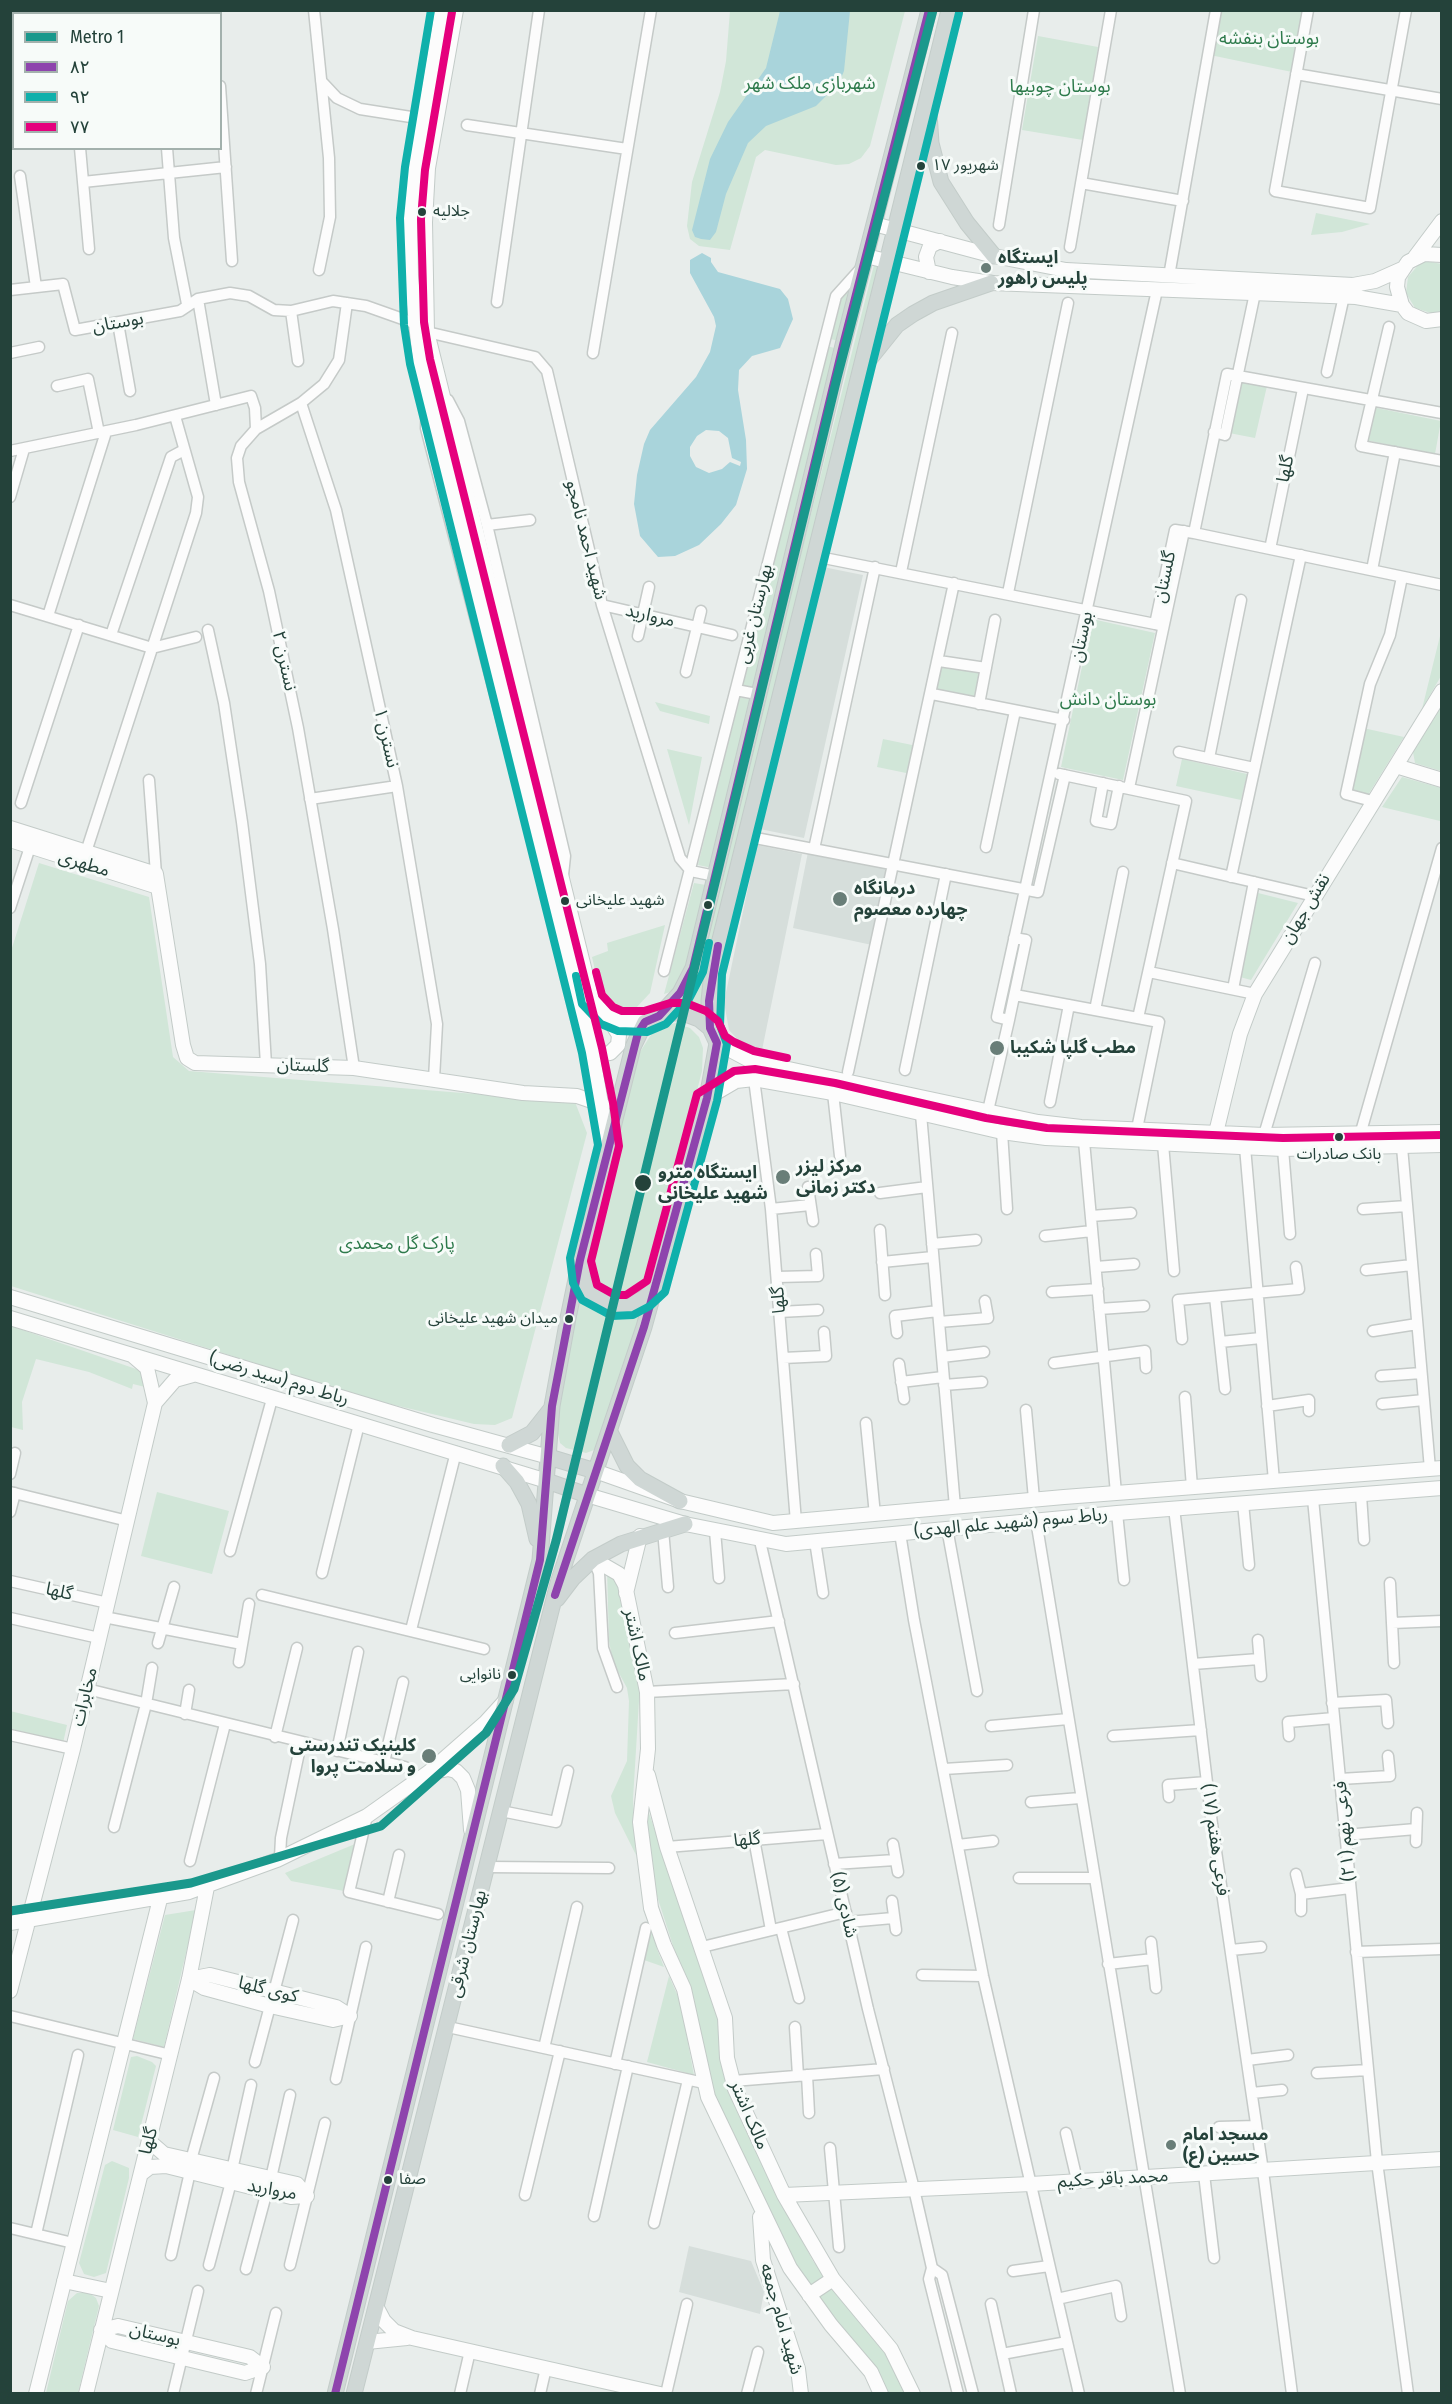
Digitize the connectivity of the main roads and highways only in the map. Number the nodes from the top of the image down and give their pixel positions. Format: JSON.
{"nodes":[{"id":1,"x":929,"y":10,"type":"edge"},
{"id":2,"x":949,"y":10,"type":"edge"},
{"id":3,"x":928,"y":100,"type":"junction"},
{"id":4,"x":994,"y":256,"type":"road end"},
{"id":5,"x":991,"y":283,"type":"road end"},
{"id":6,"x":859,"y":383,"type":"junction"},
{"id":7,"x":652,"y":1019,"type":"junction"},
{"id":8,"x":710,"y":1028,"type":"junction"},
{"id":9,"x":579,"y":1260,"type":"junction"},
{"id":10,"x":656,"y":1287,"type":"junction"},
{"id":11,"x":552,"y":1406,"type":"junction"},
{"id":12,"x":609,"y":1432,"type":"junction"},
{"id":13,"x":509,"y":1445,"type":"road end"},
{"id":14,"x":549,"y":1457,"type":"junction"},
{"id":15,"x":503,"y":1466,"type":"road end"},
{"id":16,"x":595,"y":1471,"type":"junction"},
{"id":17,"x":546,"y":1482,"type":"junction"},
{"id":18,"x":587,"y":1495,"type":"junction"},
{"id":19,"x":680,"y":1502,"type":"road end"},
{"id":20,"x":685,"y":1524,"type":"road end"},
{"id":21,"x":540,"y":1560,"type":"junction"},
{"id":22,"x":563,"y":1566,"type":"junction"},
{"id":23,"x":552,"y":1606,"type":"junction"},
{"id":24,"x":335,"y":2394,"type":"edge"},
{"id":25,"x":354,"y":2394,"type":"edge"}],
"edges":[{"from":1,"to":7,"type":"main road","name":"بهارستان غربی"},
{"from":2,"to":3,"type":"main road"},
{"from":3,"to":4,"type":"main road"},
{"from":3,"to":6,"type":"main road"},
{"from":5,"to":6,"type":"main road"},
{"from":6,"to":8,"type":"main road"},
{"from":7,"to":8,"type":"main road"},
{"from":7,"to":9,"type":"main road"},
{"from":8,"to":10,"type":"main road"},
{"from":9,"to":10,"type":"main road"},
{"from":9,"to":11,"type":"main road"},
{"from":10,"to":12,"type":"main road"},
{"from":11,"to":13,"type":"main road"},
{"from":11,"to":14,"type":"main road"},
{"from":12,"to":16,"type":"main road"},
{"from":12,"to":19,"type":"main road"},
{"from":14,"to":16,"type":"main road"},
{"from":14,"to":17,"type":"main road"},
{"from":15,"to":21,"type":"main road"},
{"from":16,"to":18,"type":"main road"},
{"from":17,"to":18,"type":"main road"},
{"from":17,"to":21,"type":"main road","name":"بهارستان شرقی"},
{"from":18,"to":22,"type":"main road","name":"بهارستان شرقی"},
{"from":20,"to":23,"type":"main road"},
{"from":21,"to":22,"type":"main road"},
{"from":21,"to":24,"type":"main road","name":"بهارستان شرقی"},
{"from":22,"to":23,"type":"main road","name":"بهارستان شرقی"},
{"from":23,"to":25,"type":"main road","name":"بهارستان شرقی"}]}
